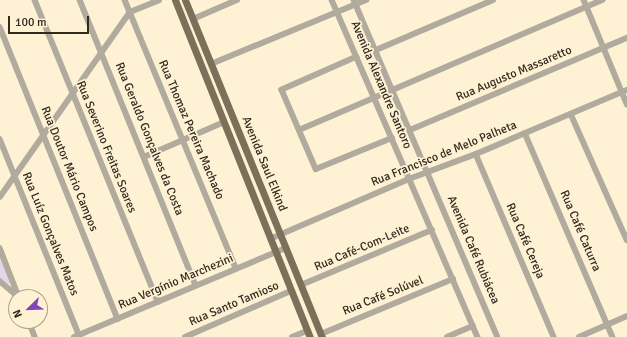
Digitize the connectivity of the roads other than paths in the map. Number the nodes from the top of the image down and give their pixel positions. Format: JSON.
{"nodes":[{"id":1,"x":35,"y":0,"type":"edge"},
{"id":2,"x":80,"y":0,"type":"edge"},
{"id":3,"x":125,"y":0,"type":"edge"},
{"id":4,"x":159,"y":0,"type":"edge"},
{"id":5,"x":175,"y":0,"type":"edge"},
{"id":6,"x":185,"y":0,"type":"edge"},
{"id":7,"x":237,"y":0,"type":"edge"},
{"id":8,"x":332,"y":0,"type":"edge"},
{"id":9,"x":366,"y":0,"type":"edge"},
{"id":10,"x":491,"y":0,"type":"edge"},
{"id":11,"x":584,"y":0,"type":"edge"},
{"id":12,"x":602,"y":0,"type":"edge"},
{"id":13,"x":355,"y":2,"type":"edge"},
{"id":14,"x":586,"y":6,"type":"junction"},
{"id":15,"x":130,"y":12,"type":"junction"},
{"id":16,"x":337,"y":12,"type":"junction"},
{"id":17,"x":193,"y":19,"type":"junction"},
{"id":18,"x":0,"y":27,"type":"edge"},
{"id":19,"x":627,"y":38,"type":"edge"},
{"id":20,"x":603,"y":47,"type":"junction"},
{"id":21,"x":376,"y":50,"type":"junction"},
{"id":22,"x":101,"y":51,"type":"junction"},
{"id":23,"x":357,"y":57,"type":"junction"},
{"id":24,"x":211,"y":64,"type":"junction"},
{"id":25,"x":218,"y":80,"type":"junction"},
{"id":26,"x":208,"y":83,"type":"junction"},
{"id":27,"x":393,"y":90,"type":"junction"},
{"id":28,"x":624,"y":91,"type":"edge"},
{"id":29,"x":72,"y":93,"type":"junction"},
{"id":30,"x":374,"y":98,"type":"junction"},
{"id":31,"x":627,"y":104,"type":"edge"},
{"id":32,"x":571,"y":114,"type":"junction"},
{"id":33,"x":224,"y":122,"type":"junction"},
{"id":34,"x":299,"y":130,"type":"junction"},
{"id":35,"x":410,"y":130,"type":"junction"},
{"id":36,"x":525,"y":133,"type":"junction"},
{"id":37,"x":43,"y":135,"type":"junction"},
{"id":38,"x":392,"y":138,"type":"junction"},
{"id":39,"x":0,"y":139,"type":"edge"},
{"id":40,"x":184,"y":140,"type":"junction"},
{"id":41,"x":476,"y":154,"type":"junction"},
{"id":42,"x":144,"y":156,"type":"junction"},
{"id":43,"x":428,"y":172,"type":"junction"},
{"id":44,"x":14,"y":176,"type":"junction"},
{"id":45,"x":409,"y":179,"type":"junction"},
{"id":46,"x":0,"y":197,"type":"edge"},
{"id":47,"x":432,"y":230,"type":"junction"},
{"id":48,"x":280,"y":235,"type":"junction"},
{"id":49,"x":270,"y":239,"type":"junction"},
{"id":50,"x":627,"y":240,"type":"edge"},
{"id":51,"x":0,"y":248,"type":"edge"},
{"id":52,"x":286,"y":248,"type":"junction"},
{"id":53,"x":275,"y":252,"type":"junction"},
{"id":54,"x":236,"y":268,"type":"junction"},
{"id":55,"x":453,"y":279,"type":"junction"},
{"id":56,"x":0,"y":281,"type":"edge"},
{"id":57,"x":196,"y":285,"type":"junction"},
{"id":58,"x":301,"y":285,"type":"junction"},
{"id":59,"x":10,"y":289,"type":"edge"},
{"id":60,"x":16,"y":289,"type":"edge"},
{"id":61,"x":291,"y":291,"type":"junction"},
{"id":62,"x":158,"y":302,"type":"junction"},
{"id":63,"x":627,"y":316,"type":"edge"},
{"id":64,"x":118,"y":319,"type":"junction"},
{"id":65,"x":608,"y":324,"type":"junction"},
{"id":66,"x":473,"y":326,"type":"junction"},
{"id":67,"x":308,"y":334,"type":"edge"},
{"id":68,"x":321,"y":335,"type":"edge"},
{"id":69,"x":78,"y":336,"type":"edge"},
{"id":70,"x":185,"y":337,"type":"edge"},
{"id":71,"x":292,"y":337,"type":"edge"},
{"id":72,"x":448,"y":337,"type":"edge"},
{"id":73,"x":478,"y":337,"type":"edge"},
{"id":74,"x":498,"y":337,"type":"edge"},
{"id":75,"x":554,"y":337,"type":"edge"},
{"id":76,"x":579,"y":337,"type":"edge"},
{"id":77,"x":613,"y":337,"type":"edge"}],
"edges":[{"from":1,"to":29,"type":"street","name":"Rua Severino Freitas Soares"},
{"from":2,"to":22,"type":"street","name":"Rua Geraldo Gonçalves da Costa"},
{"from":3,"to":15,"type":"street","name":"Rua Thomaz Pereira Machado"},
{"from":4,"to":15,"type":"street"},
{"from":5,"to":26,"type":"main road","name":"Avenida Saul Elkind"},
{"from":6,"to":17,"type":"main road","name":"Avenida Saul Elkind"},
{"from":7,"to":17,"type":"street"},
{"from":8,"to":16,"type":"street","name":"Avenida Alexandre Santoro"},
{"from":9,"to":13,"type":"street"},
{"from":10,"to":21,"type":"street"},
{"from":11,"to":14,"type":"street"},
{"from":12,"to":14,"type":"street"},
{"from":13,"to":16,"type":"street"},
{"from":13,"to":21,"type":"street","name":"Avenida Alexandre Santoro"},
{"from":14,"to":20,"type":"street"},
{"from":14,"to":27,"type":"street"},
{"from":15,"to":22,"type":"street"},
{"from":15,"to":40,"type":"street","name":"Rua Thomaz Pereira Machado"},
{"from":16,"to":23,"type":"street","name":"Avenida Alexandre Santoro"},
{"from":16,"to":24,"type":"street"},
{"from":17,"to":24,"type":"main road","name":"Avenida Saul Elkind"},
{"from":18,"to":37,"type":"street","name":"Rua Doutor Mário Campos"},
{"from":19,"to":20,"type":"street","name":"Rua Augusto Massaretto"},
{"from":20,"to":28,"type":"street"},
{"from":20,"to":35,"type":"street","name":"Rua Augusto Massaretto"},
{"from":21,"to":27,"type":"street","name":"Avenida Alexandre Santoro"},
{"from":22,"to":29,"type":"street"},
{"from":22,"to":42,"type":"street","name":"Rua Geraldo Gonçalves da Costa"},
{"from":23,"to":30,"type":"street","name":"Avenida Alexandre Santoro"},
{"from":23,"to":34,"type":"street"},
{"from":24,"to":25,"type":"main road","name":"Avenida Saul Elkind"},
{"from":25,"to":26,"type":"main road"},
{"from":25,"to":48,"type":"main road","name":"Avenida Saul Elkind"},
{"from":26,"to":33,"type":"main road","name":"Avenida Saul Elkind"},
{"from":27,"to":30,"type":"street"},
{"from":27,"to":35,"type":"street","name":"Avenida Alexandre Santoro"},
{"from":28,"to":31,"type":"street"},
{"from":28,"to":32,"type":"street","name":"Rua Francisco de Melo Palheta"},
{"from":29,"to":37,"type":"street"},
{"from":29,"to":62,"type":"street","name":"Rua Severino Freitas Soares"},
{"from":30,"to":34,"type":"street"},
{"from":30,"to":38,"type":"street","name":"Avenida Alexandre Santoro"},
{"from":32,"to":36,"type":"street","name":"Rua Francisco de Melo Palheta"},
{"from":32,"to":50,"type":"street"},
{"from":33,"to":40,"type":"street"},
{"from":33,"to":49,"type":"main road","name":"Avenida Saul Elkind"},
{"from":34,"to":38,"type":"street"},
{"from":35,"to":43,"type":"street","name":"Avenida Alexandre Santoro"},
{"from":36,"to":41,"type":"street","name":"Rua Francisco de Melo Palheta"},
{"from":36,"to":65,"type":"street","name":"Rua Café Caturra"},
{"from":37,"to":44,"type":"street"},
{"from":37,"to":64,"type":"street","name":"Rua Doutor Mário Campos"},
{"from":38,"to":45,"type":"street","name":"Avenida Alexandre Santoro"},
{"from":39,"to":44,"type":"street","name":"Rua Luíz Gonçalves Matos"},
{"from":40,"to":42,"type":"street"},
{"from":40,"to":54,"type":"street","name":"Rua Thomaz Pereira Machado"},
{"from":41,"to":43,"type":"street","name":"Rua Francisco de Melo Palheta"},
{"from":41,"to":75,"type":"street","name":"Rua Café Cereja"},
{"from":42,"to":57,"type":"street","name":"Rua Geraldo Gonçalves da Costa"},
{"from":43,"to":45,"type":"street","name":"Rua Francisco de Melo Palheta"},
{"from":43,"to":74,"type":"street","name":"Avenida Café Rubiácea"},
{"from":44,"to":46,"type":"street"},
{"from":44,"to":69,"type":"street","name":"Rua Luíz Gonçalves Matos"},
{"from":45,"to":47,"type":"street"},
{"from":45,"to":48,"type":"street","name":"Rua Francisco de Melo Palheta"},
{"from":47,"to":55,"type":"street"},
{"from":47,"to":58,"type":"street","name":"Rua Café-Com-Leite"},
{"from":48,"to":49,"type":"street","name":"Rua Francisco de Melo Palheta"},
{"from":48,"to":52,"type":"main road","name":"Avenida Saul Elkind"},
{"from":49,"to":53,"type":"main road","name":"Avenida Saul Elkind"},
{"from":51,"to":60,"type":"street"},
{"from":52,"to":53,"type":"street","name":"Rua Vergínio Marchezini"},
{"from":52,"to":58,"type":"main road","name":"Avenida Saul Elkind"},
{"from":53,"to":54,"type":"street","name":"Rua Vergínio Marchezini"},
{"from":53,"to":61,"type":"main road","name":"Avenida Saul Elkind"},
{"from":54,"to":57,"type":"street","name":"Rua Vergínio Marchezini"},
{"from":55,"to":66,"type":"street"},
{"from":55,"to":68,"type":"street","name":"Rua Café Solúvel"},
{"from":56,"to":59,"type":"street"},
{"from":57,"to":62,"type":"street","name":"Rua Vergínio Marchezini"},
{"from":58,"to":68,"type":"main road","name":"Avenida Saul Elkind"},
{"from":61,"to":67,"type":"main road","name":"Avenida Saul Elkind"},
{"from":61,"to":70,"type":"street","name":"Rua Santo Tamioso"},
{"from":62,"to":64,"type":"street","name":"Rua Vergínio Marchezini"},
{"from":63,"to":65,"type":"street"},
{"from":64,"to":69,"type":"street","name":"Rua Vergínio Marchezini"},
{"from":65,"to":76,"type":"street"},
{"from":65,"to":77,"type":"street","name":"Rua Café Caturra"},
{"from":66,"to":72,"type":"street"},
{"from":66,"to":73,"type":"street"},
{"from":67,"to":71,"type":"street"}]}
